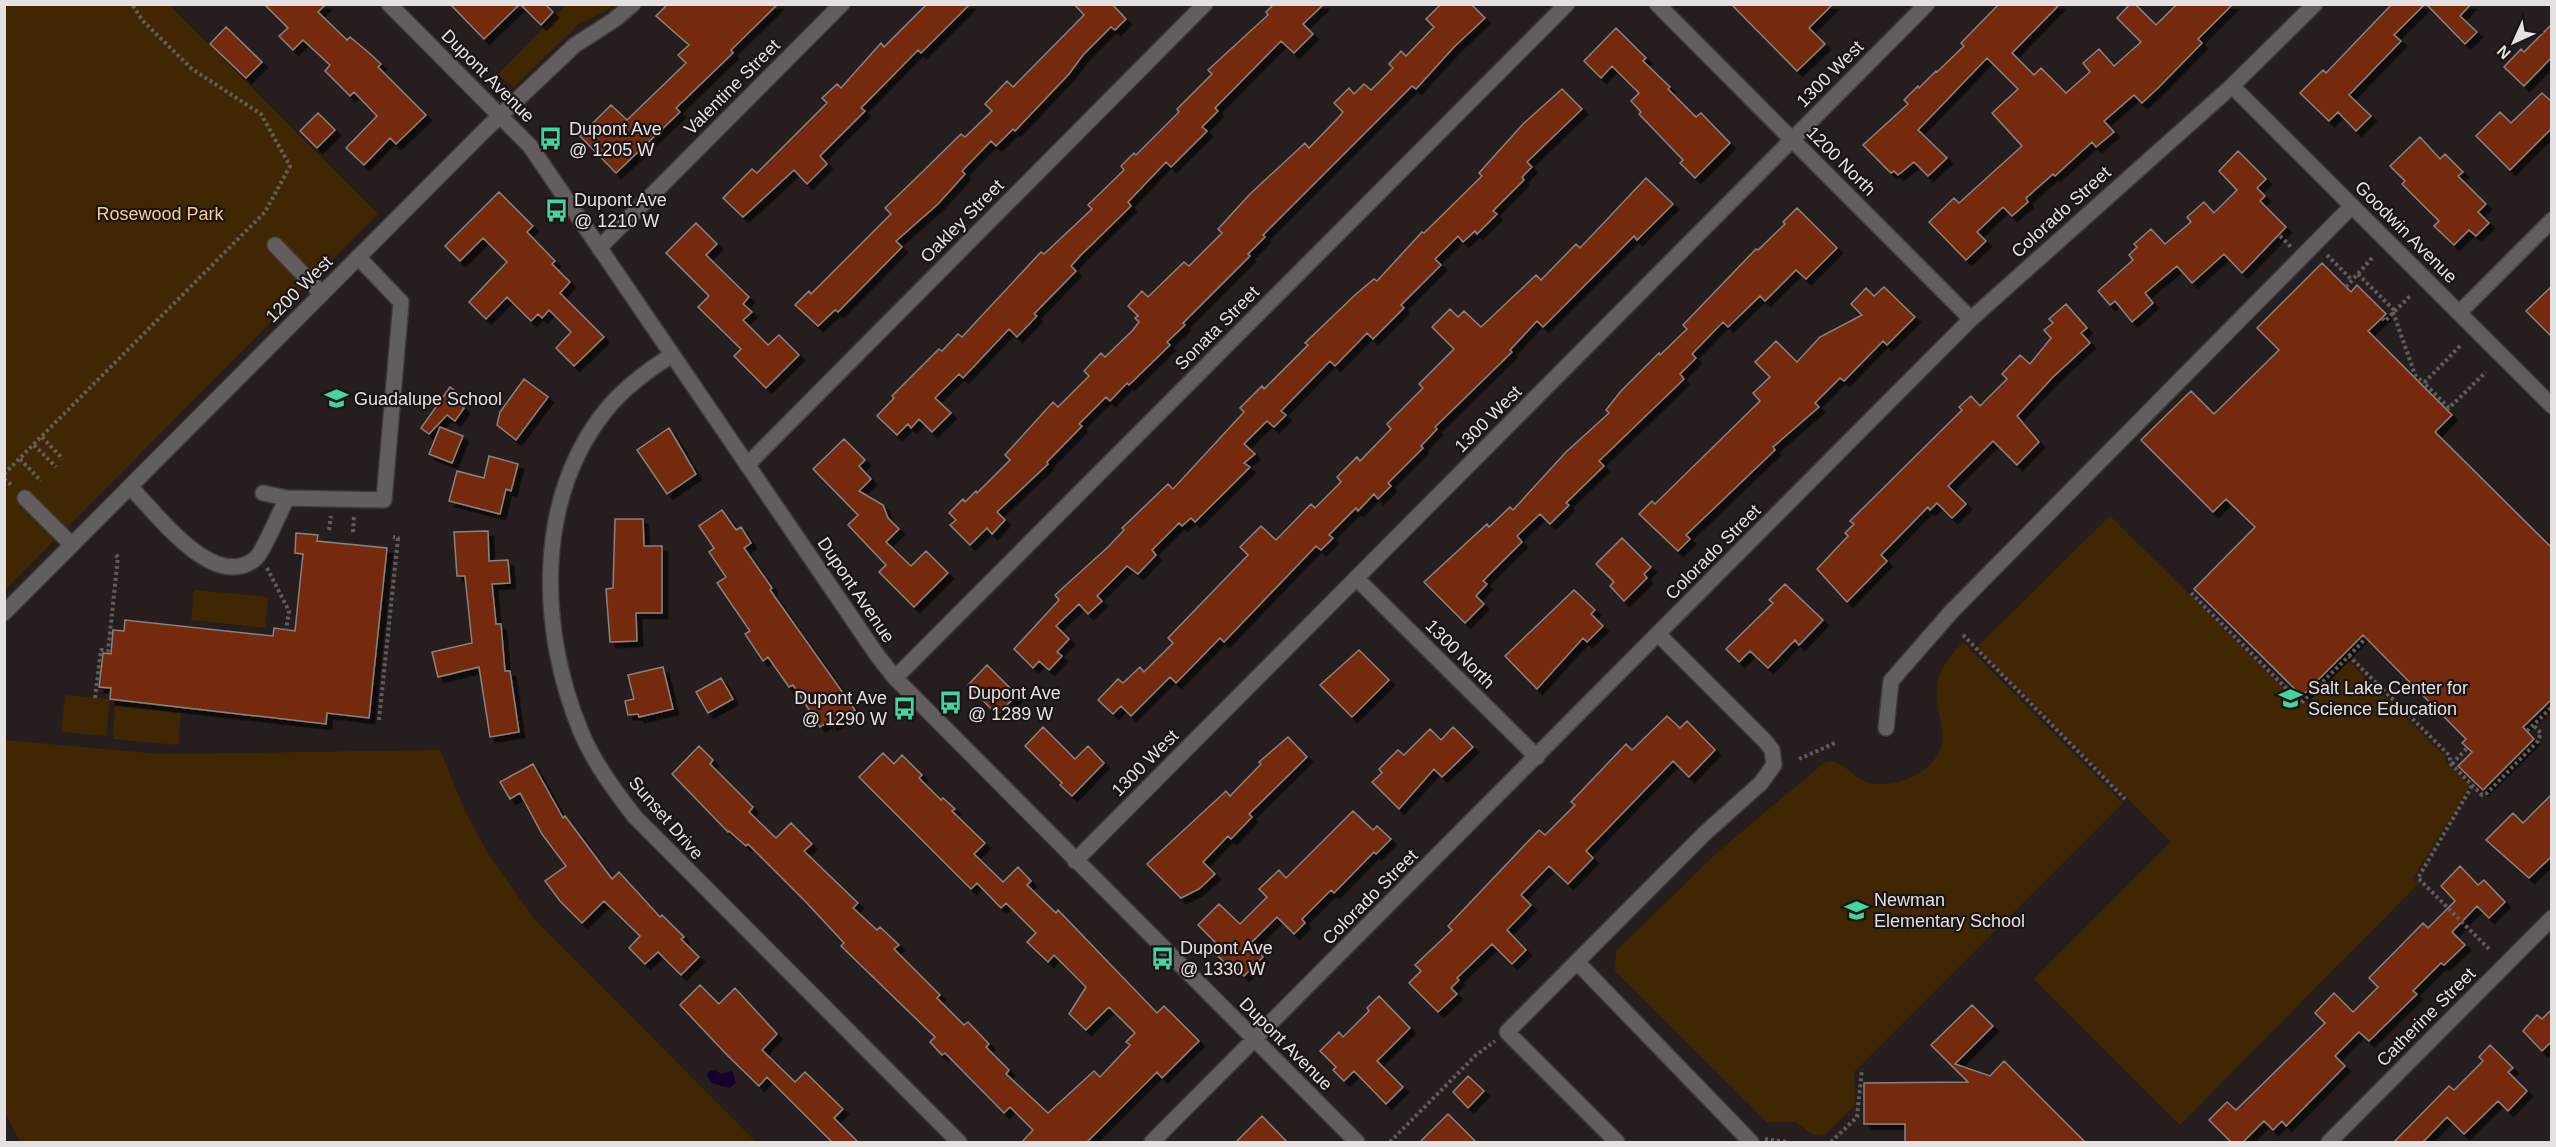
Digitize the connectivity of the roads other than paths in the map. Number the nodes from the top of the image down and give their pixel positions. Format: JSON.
{"nodes":[{"id":1,"x":389,"y":4,"type":"edge"},
{"id":2,"x":633,"y":4,"type":"edge"},
{"id":3,"x":842,"y":4,"type":"edge"},
{"id":4,"x":1205,"y":4,"type":"edge"},
{"id":5,"x":1567,"y":4,"type":"edge"},
{"id":6,"x":1657,"y":4,"type":"edge"},
{"id":7,"x":1928,"y":4,"type":"edge"},
{"id":8,"x":2315,"y":4,"type":"edge"},
{"id":9,"x":2232,"y":86,"type":"junction"},
{"id":10,"x":501,"y":116,"type":"junction"},
{"id":11,"x":1792,"y":140,"type":"junction"},
{"id":12,"x":2352,"y":206,"type":"junction"},
{"id":13,"x":2552,"y":220,"type":"edge"},
{"id":14,"x":274,"y":245,"type":"dead end"},
{"id":15,"x":599,"y":248,"type":"junction"},
{"id":16,"x":358,"y":257,"type":"junction"},
{"id":17,"x":322,"y":294,"type":"junction"},
{"id":18,"x":2459,"y":313,"type":"junction"},
{"id":19,"x":1971,"y":319,"type":"junction"},
{"id":20,"x":672,"y":355,"type":"junction"},
{"id":21,"x":2552,"y":406,"type":"edge"},
{"id":22,"x":747,"y":465,"type":"junction"},
{"id":23,"x":130,"y":487,"type":"junction"},
{"id":24,"x":263,"y":493,"type":"dead end"},
{"id":25,"x":25,"y":498,"type":"dead end"},
{"id":26,"x":287,"y":498,"type":"junction"},
{"id":27,"x":72,"y":545,"type":"junction"},
{"id":28,"x":1356,"y":579,"type":"junction"},
{"id":29,"x":4,"y":613,"type":"edge"},
{"id":30,"x":1659,"y":635,"type":"junction"},
{"id":31,"x":896,"y":678,"type":"junction"},
{"id":32,"x":1886,"y":728,"type":"dead end"},
{"id":33,"x":1537,"y":757,"type":"junction"},
{"id":34,"x":1075,"y":861,"type":"junction"},
{"id":35,"x":2552,"y":918,"type":"edge"},
{"id":36,"x":1577,"y":962,"type":"junction"},
{"id":37,"x":1254,"y":1040,"type":"junction"},
{"id":38,"x":1757,"y":1141,"type":"edge"},
{"id":39,"x":959,"y":1143,"type":"edge"},
{"id":40,"x":1152,"y":1143,"type":"edge"},
{"id":41,"x":1357,"y":1143,"type":"edge"},
{"id":42,"x":1617,"y":1143,"type":"edge"},
{"id":43,"x":2329,"y":1143,"type":"edge"}],
"edges":[{"from":1,"to":10,"type":"street","name":"Dupont Avenue"},
{"from":2,"to":10,"type":"street","name":"1200 West"},
{"from":3,"to":15,"type":"street","name":"Valentine Street"},
{"from":4,"to":22,"type":"street","name":"Oakley Street"},
{"from":5,"to":31,"type":"street","name":"Sonata Street"},
{"from":6,"to":11,"type":"street","name":"1200 North"},
{"from":7,"to":11,"type":"street","name":"1300 West"},
{"from":8,"to":9,"type":"street","name":"Colorado Street"},
{"from":9,"to":12,"type":"street","name":"Goodwin Avenue"},
{"from":9,"to":19,"type":"street","name":"Colorado Street"},
{"from":10,"to":15,"type":"street","name":"Dupont Avenue"},
{"from":10,"to":16,"type":"street","name":"1200 West"},
{"from":11,"to":19,"type":"street","name":"1200 North"},
{"from":11,"to":28,"type":"street","name":"1300 West"},
{"from":12,"to":18,"type":"street","name":"Goodwin Avenue"},
{"from":12,"to":32,"type":"street"},
{"from":13,"to":18,"type":"street"},
{"from":14,"to":17,"type":"street"},
{"from":15,"to":20,"type":"street","name":"Dupont Avenue"},
{"from":16,"to":17,"type":"street","name":"1200 West"},
{"from":16,"to":26,"type":"street"},
{"from":17,"to":23,"type":"street","name":"1200 West"},
{"from":18,"to":21,"type":"street","name":"Goodwin Avenue"},
{"from":19,"to":30,"type":"street","name":"Colorado Street"},
{"from":20,"to":22,"type":"street","name":"Dupont Avenue"},
{"from":20,"to":39,"type":"street","name":"Sunset Drive"},
{"from":22,"to":31,"type":"street","name":"Dupont Avenue"},
{"from":23,"to":26,"type":"street"},
{"from":23,"to":27,"type":"street","name":"1200 West"},
{"from":24,"to":26,"type":"street"},
{"from":25,"to":27,"type":"street"},
{"from":27,"to":29,"type":"street","name":"1200 West"},
{"from":28,"to":33,"type":"street","name":"1300 North"},
{"from":28,"to":34,"type":"street","name":"1300 West"},
{"from":30,"to":33,"type":"street","name":"Colorado Street"},
{"from":30,"to":36,"type":"street"},
{"from":31,"to":34,"type":"street","name":"Dupont Avenue"},
{"from":33,"to":37,"type":"street","name":"Colorado Street"},
{"from":34,"to":37,"type":"street","name":"Dupont Avenue"},
{"from":35,"to":43,"type":"street","name":"Catherine Street"},
{"from":36,"to":38,"type":"street"},
{"from":36,"to":42,"type":"street"},
{"from":37,"to":40,"type":"street","name":"Colorado Street"},
{"from":37,"to":41,"type":"street","name":"Dupont Avenue"}]}
